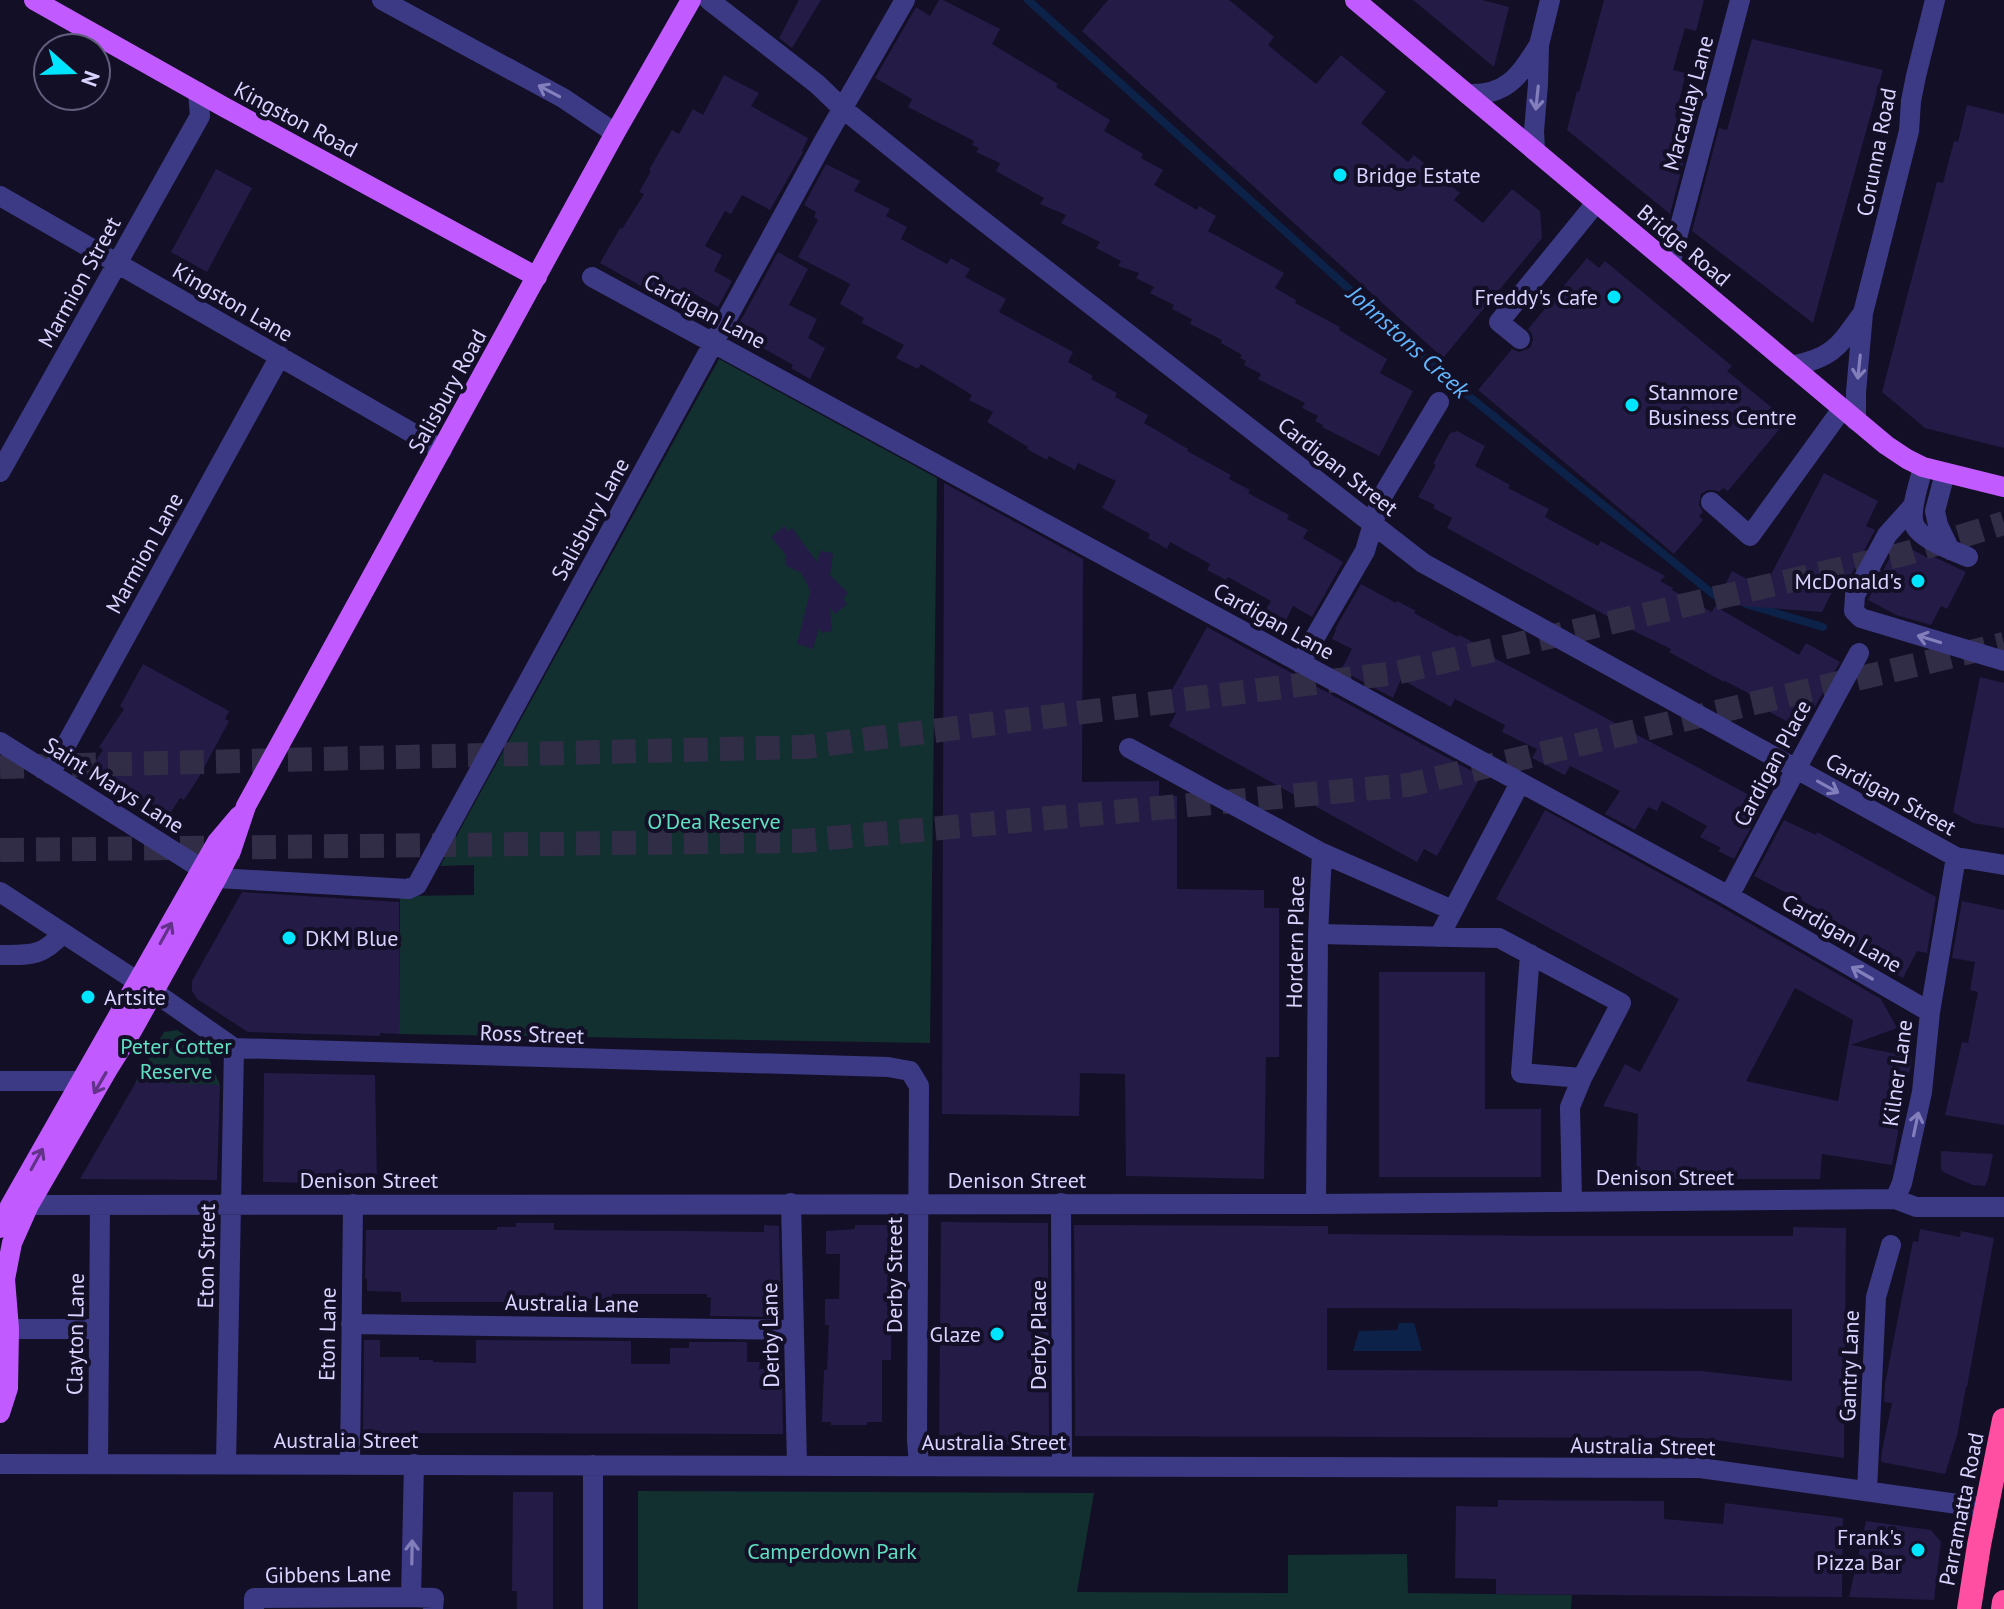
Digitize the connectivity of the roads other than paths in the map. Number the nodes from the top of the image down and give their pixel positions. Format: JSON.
{"nodes":[{"id":1,"x":34,"y":0,"type":"edge"},
{"id":2,"x":382,"y":0,"type":"edge"},
{"id":3,"x":691,"y":0,"type":"edge"},
{"id":4,"x":709,"y":0,"type":"edge"},
{"id":5,"x":905,"y":0,"type":"edge"},
{"id":6,"x":1355,"y":0,"type":"edge"},
{"id":7,"x":1550,"y":0,"type":"edge"},
{"id":8,"x":1740,"y":0,"type":"edge"},
{"id":9,"x":1935,"y":0,"type":"edge"},
{"id":10,"x":1539,"y":45,"type":"junction"},
{"id":11,"x":198,"y":92,"type":"junction"},
{"id":12,"x":1467,"y":94,"type":"junction"},
{"id":13,"x":224,"y":107,"type":"junction"},
{"id":14,"x":842,"y":108,"type":"junction"},
{"id":15,"x":200,"y":116,"type":"junction"},
{"id":16,"x":615,"y":133,"type":"junction"},
{"id":17,"x":1535,"y":151,"type":"junction"},
{"id":18,"x":0,"y":196,"type":"edge"},
{"id":19,"x":1596,"y":203,"type":"junction"},
{"id":20,"x":117,"y":263,"type":"junction"},
{"id":21,"x":1670,"y":264,"type":"junction"},
{"id":22,"x":537,"y":277,"type":"junction"},
{"id":23,"x":592,"y":277,"type":"dead end"},
{"id":24,"x":1863,"y":313,"type":"junction"},
{"id":25,"x":1520,"y":339,"type":"dead end"},
{"id":26,"x":714,"y":343,"type":"junction"},
{"id":27,"x":280,"y":356,"type":"junction"},
{"id":28,"x":1791,"y":366,"type":"junction"},
{"id":29,"x":1439,"y":402,"type":"dead end"},
{"id":30,"x":1849,"y":415,"type":"junction"},
{"id":31,"x":442,"y":450,"type":"junction"},
{"id":32,"x":1923,"y":467,"type":"junction"},
{"id":33,"x":0,"y":472,"type":"edge"},
{"id":34,"x":1945,"y":473,"type":"junction"},
{"id":35,"x":2004,"y":487,"type":"edge"},
{"id":36,"x":1711,"y":502,"type":"dead end"},
{"id":37,"x":1913,"y":506,"type":"junction"},
{"id":38,"x":1373,"y":523,"type":"junction"},
{"id":39,"x":2004,"y":649,"type":"edge"},
{"id":40,"x":1859,"y":653,"type":"dead end"},
{"id":41,"x":1982,"y":655,"type":"junction"},
{"id":42,"x":2004,"y":661,"type":"edge"},
{"id":43,"x":1300,"y":663,"type":"junction"},
{"id":44,"x":0,"y":742,"type":"edge"},
{"id":45,"x":1129,"y":748,"type":"dead end"},
{"id":46,"x":1796,"y":769,"type":"junction"},
{"id":47,"x":50,"y":774,"type":"junction"},
{"id":48,"x":1520,"y":783,"type":"junction"},
{"id":49,"x":1322,"y":853,"type":"junction"},
{"id":50,"x":1956,"y":857,"type":"junction"},
{"id":51,"x":2004,"y":865,"type":"edge"},
{"id":52,"x":209,"y":874,"type":"junction"},
{"id":53,"x":0,"y":892,"type":"edge"},
{"id":54,"x":1729,"y":896,"type":"junction"},
{"id":55,"x":1452,"y":910,"type":"junction"},
{"id":56,"x":63,"y":933,"type":"junction"},
{"id":57,"x":1318,"y":934,"type":"junction"},
{"id":58,"x":1439,"y":937,"type":"junction"},
{"id":59,"x":1530,"y":954,"type":"junction"},
{"id":60,"x":0,"y":955,"type":"edge"},
{"id":61,"x":146,"y":987,"type":"junction"},
{"id":62,"x":1930,"y":1012,"type":"junction"},
{"id":63,"x":234,"y":1048,"type":"junction"},
{"id":64,"x":1582,"y":1078,"type":"junction"},
{"id":65,"x":0,"y":1081,"type":"edge"},
{"id":66,"x":80,"y":1081,"type":"junction"},
{"id":67,"x":919,"y":1086,"type":"joint"},
{"id":68,"x":1895,"y":1199,"type":"junction"},
{"id":69,"x":1572,"y":1201,"type":"junction"},
{"id":70,"x":791,"y":1203,"type":"junction"},
{"id":71,"x":1061,"y":1203,"type":"junction"},
{"id":72,"x":353,"y":1204,"type":"junction"},
{"id":73,"x":1316,"y":1204,"type":"junction"},
{"id":74,"x":13,"y":1205,"type":"edge"},
{"id":75,"x":100,"y":1205,"type":"junction"},
{"id":76,"x":231,"y":1205,"type":"junction"},
{"id":77,"x":918,"y":1205,"type":"junction"},
{"id":78,"x":2004,"y":1207,"type":"edge"},
{"id":79,"x":0,"y":1228,"type":"edge"},
{"id":80,"x":1891,"y":1245,"type":"dead end"},
{"id":81,"x":351,"y":1324,"type":"junction"},
{"id":82,"x":9,"y":1329,"type":"junction"},
{"id":83,"x":99,"y":1329,"type":"junction"},
{"id":84,"x":793,"y":1330,"type":"junction"},
{"id":85,"x":0,"y":1413,"type":"edge"},
{"id":86,"x":2004,"y":1420,"type":"edge"},
{"id":87,"x":0,"y":1464,"type":"edge"},
{"id":88,"x":98,"y":1464,"type":"junction"},
{"id":89,"x":226,"y":1464,"type":"junction"},
{"id":90,"x":350,"y":1464,"type":"junction"},
{"id":91,"x":414,"y":1464,"type":"junction"},
{"id":92,"x":593,"y":1465,"type":"junction"},
{"id":93,"x":797,"y":1465,"type":"junction"},
{"id":94,"x":919,"y":1465,"type":"junction"},
{"id":95,"x":1062,"y":1466,"type":"junction"},
{"id":96,"x":1867,"y":1491,"type":"junction"},
{"id":97,"x":1986,"y":1508,"type":"junction"},
{"id":98,"x":411,"y":1597,"type":"junction"},
{"id":99,"x":2004,"y":1602,"type":"edge"},
{"id":100,"x":254,"y":1609,"type":"edge"},
{"id":101,"x":433,"y":1609,"type":"edge"},
{"id":102,"x":593,"y":1609,"type":"edge"},
{"id":103,"x":1969,"y":1609,"type":"edge"},
{"id":104,"x":2003,"y":1609,"type":"edge"}],
"edges":[{"from":1,"to":11,"type":"main road","name":"Kingston Road"},
{"from":16,"to":2,"type":"street","one_way":true},
{"from":3,"to":16,"type":"main road","name":"Salisbury Road"},
{"from":4,"to":14,"type":"street","name":"Cardigan Street"},
{"from":5,"to":14,"type":"street","name":"Salisbury Lane"},
{"from":6,"to":12,"type":"main road","name":"Bridge Road"},
{"from":7,"to":10,"type":"street"},
{"from":8,"to":21,"type":"street","name":"Macaulay Lane"},
{"from":9,"to":24,"type":"street","name":"Corunna Road"},
{"from":10,"to":12,"type":"street"},
{"from":10,"to":17,"type":"street","one_way":true},
{"from":11,"to":13,"type":"main road","name":"Kingston Road"},
{"from":11,"to":15,"type":"street"},
{"from":12,"to":17,"type":"main road","name":"Bridge Road"},
{"from":13,"to":15,"type":"street"},
{"from":13,"to":22,"type":"main road","name":"Kingston Road"},
{"from":14,"to":26,"type":"street","name":"Salisbury Lane"},
{"from":14,"to":38,"type":"street","name":"Cardigan Street"},
{"from":15,"to":20,"type":"street","name":"Marmion Street"},
{"from":16,"to":22,"type":"main road","name":"Salisbury Road"},
{"from":17,"to":19,"type":"main road","name":"Bridge Road"},
{"from":18,"to":20,"type":"street","name":"Kingston Lane"},
{"from":19,"to":21,"type":"main road","name":"Bridge Road"},
{"from":19,"to":25,"type":"street"},
{"from":20,"to":27,"type":"street","name":"Kingston Lane"},
{"from":20,"to":33,"type":"street","name":"Marmion Street"},
{"from":21,"to":28,"type":"main road","name":"Bridge Road"},
{"from":22,"to":31,"type":"main road","name":"Salisbury Road"},
{"from":23,"to":26,"type":"street","name":"Cardigan Lane"},
{"from":24,"to":28,"type":"street","name":"Corunna Road"},
{"from":24,"to":30,"type":"street","name":"Corunna Road","one_way":true},
{"from":26,"to":43,"type":"street","name":"Cardigan Lane"},
{"from":26,"to":52,"type":"street","name":"Salisbury Lane"},
{"from":27,"to":31,"type":"street","name":"Kingston Lane"},
{"from":27,"to":47,"type":"street","name":"Marmion Lane"},
{"from":28,"to":30,"type":"main road","name":"Bridge Road"},
{"from":29,"to":38,"type":"street"},
{"from":30,"to":32,"type":"main road","name":"Bridge Road"},
{"from":30,"to":36,"type":"street"},
{"from":31,"to":52,"type":"main road","name":"Salisbury Road"},
{"from":32,"to":34,"type":"main road","name":"Bridge Road"},
{"from":32,"to":37,"type":"street"},
{"from":34,"to":35,"type":"main road","name":"Bridge Road"},
{"from":34,"to":37,"type":"street"},
{"from":41,"to":37,"type":"street","one_way":true},
{"from":38,"to":43,"type":"street"},
{"from":38,"to":46,"type":"street","name":"Cardigan Street"},
{"from":39,"to":41,"type":"street"},
{"from":40,"to":46,"type":"street","name":"Cardigan Place"},
{"from":41,"to":42,"type":"street"},
{"from":43,"to":48,"type":"street","name":"Cardigan Lane"},
{"from":44,"to":47,"type":"street","name":"Saint Marys Lane"},
{"from":45,"to":49,"type":"street","name":"Hordern Place"},
{"from":46,"to":50,"type":"street","name":"Cardigan Street","one_way":true},
{"from":46,"to":54,"type":"street","name":"Cardigan Place"},
{"from":47,"to":52,"type":"street","name":"Saint Marys Lane"},
{"from":48,"to":54,"type":"street","name":"Cardigan Lane"},
{"from":48,"to":55,"type":"street"},
{"from":49,"to":55,"type":"street"},
{"from":49,"to":57,"type":"street","name":"Hordern Place"},
{"from":50,"to":51,"type":"street","name":"Cardigan Street"},
{"from":50,"to":62,"type":"street","name":"Kilner Lane"},
{"from":52,"to":61,"type":"main road","name":"Salisbury Road"},
{"from":53,"to":56,"type":"street"},
{"from":62,"to":54,"type":"street","name":"Cardigan Lane","one_way":true},
{"from":55,"to":58,"type":"street"},
{"from":56,"to":60,"type":"street"},
{"from":56,"to":61,"type":"street"},
{"from":57,"to":58,"type":"street"},
{"from":57,"to":73,"type":"street","name":"Hordern Place"},
{"from":58,"to":59,"type":"street"},
{"from":59,"to":64,"type":"street"},
{"from":59,"to":64,"type":"street"},
{"from":61,"to":63,"type":"street"},
{"from":61,"to":66,"type":"main road","name":"Salisbury Road"},
{"from":61,"to":74,"type":"main road","name":"Salisbury Road","one_way":true},
{"from":68,"to":62,"type":"street","name":"Kilner Lane","one_way":true},
{"from":63,"to":67,"type":"street","name":"Ross Street"},
{"from":63,"to":76,"type":"street","name":"Eton Street"},
{"from":64,"to":69,"type":"street"},
{"from":65,"to":66,"type":"street"},
{"from":74,"to":66,"type":"main road","name":"Salisbury Road","one_way":true},
{"from":67,"to":77,"type":"street","name":"Derby Street"},
{"from":68,"to":69,"type":"street","name":"Denison Street"},
{"from":68,"to":78,"type":"street","name":"Denison Street"},
{"from":69,"to":73,"type":"street","name":"Denison Street"},
{"from":70,"to":72,"type":"street","name":"Denison Street"},
{"from":70,"to":77,"type":"street","name":"Denison Street"},
{"from":70,"to":84,"type":"street","name":"Derby Lane"},
{"from":71,"to":73,"type":"street","name":"Denison Street"},
{"from":71,"to":77,"type":"street","name":"Denison Street"},
{"from":71,"to":95,"type":"street","name":"Derby Place"},
{"from":72,"to":76,"type":"street","name":"Denison Street"},
{"from":72,"to":81,"type":"street","name":"Eton Lane"},
{"from":74,"to":75,"type":"street","name":"Denison Street"},
{"from":74,"to":79,"type":"main road","name":"Salisbury Road"},
{"from":74,"to":82,"type":"main road","name":"Salisbury Road"},
{"from":75,"to":76,"type":"street","name":"Denison Street"},
{"from":75,"to":83,"type":"street","name":"Clayton Lane"},
{"from":76,"to":89,"type":"street","name":"Eton Street"},
{"from":77,"to":94,"type":"street","name":"Derby Street"},
{"from":80,"to":96,"type":"street","name":"Gantry Lane"},
{"from":81,"to":84,"type":"street","name":"Australia Lane"},
{"from":81,"to":90,"type":"street","name":"Eton Lane"},
{"from":82,"to":83,"type":"street"},
{"from":82,"to":85,"type":"main road","name":"Salisbury Road"},
{"from":83,"to":88,"type":"street","name":"Clayton Lane"},
{"from":84,"to":93,"type":"street","name":"Derby Lane"},
{"from":86,"to":97,"type":"highway","name":"Parramatta Road"},
{"from":87,"to":88,"type":"street","name":"Australia Street"},
{"from":88,"to":89,"type":"street","name":"Australia Street"},
{"from":89,"to":90,"type":"street","name":"Australia Street"},
{"from":90,"to":91,"type":"street","name":"Australia Street"},
{"from":91,"to":92,"type":"street","name":"Australia Street"},
{"from":98,"to":91,"type":"street","one_way":true},
{"from":92,"to":93,"type":"street","name":"Australia Street"},
{"from":92,"to":102,"type":"street"},
{"from":93,"to":94,"type":"street","name":"Australia Street"},
{"from":94,"to":95,"type":"street","name":"Australia Street"},
{"from":95,"to":96,"type":"street","name":"Australia Street"},
{"from":96,"to":97,"type":"street","name":"Australia Street"},
{"from":97,"to":103,"type":"highway","name":"Parramatta Road"},
{"from":98,"to":100,"type":"street","name":"Gibbens Lane"},
{"from":98,"to":101,"type":"street"},
{"from":99,"to":104,"type":"highway"}]}
